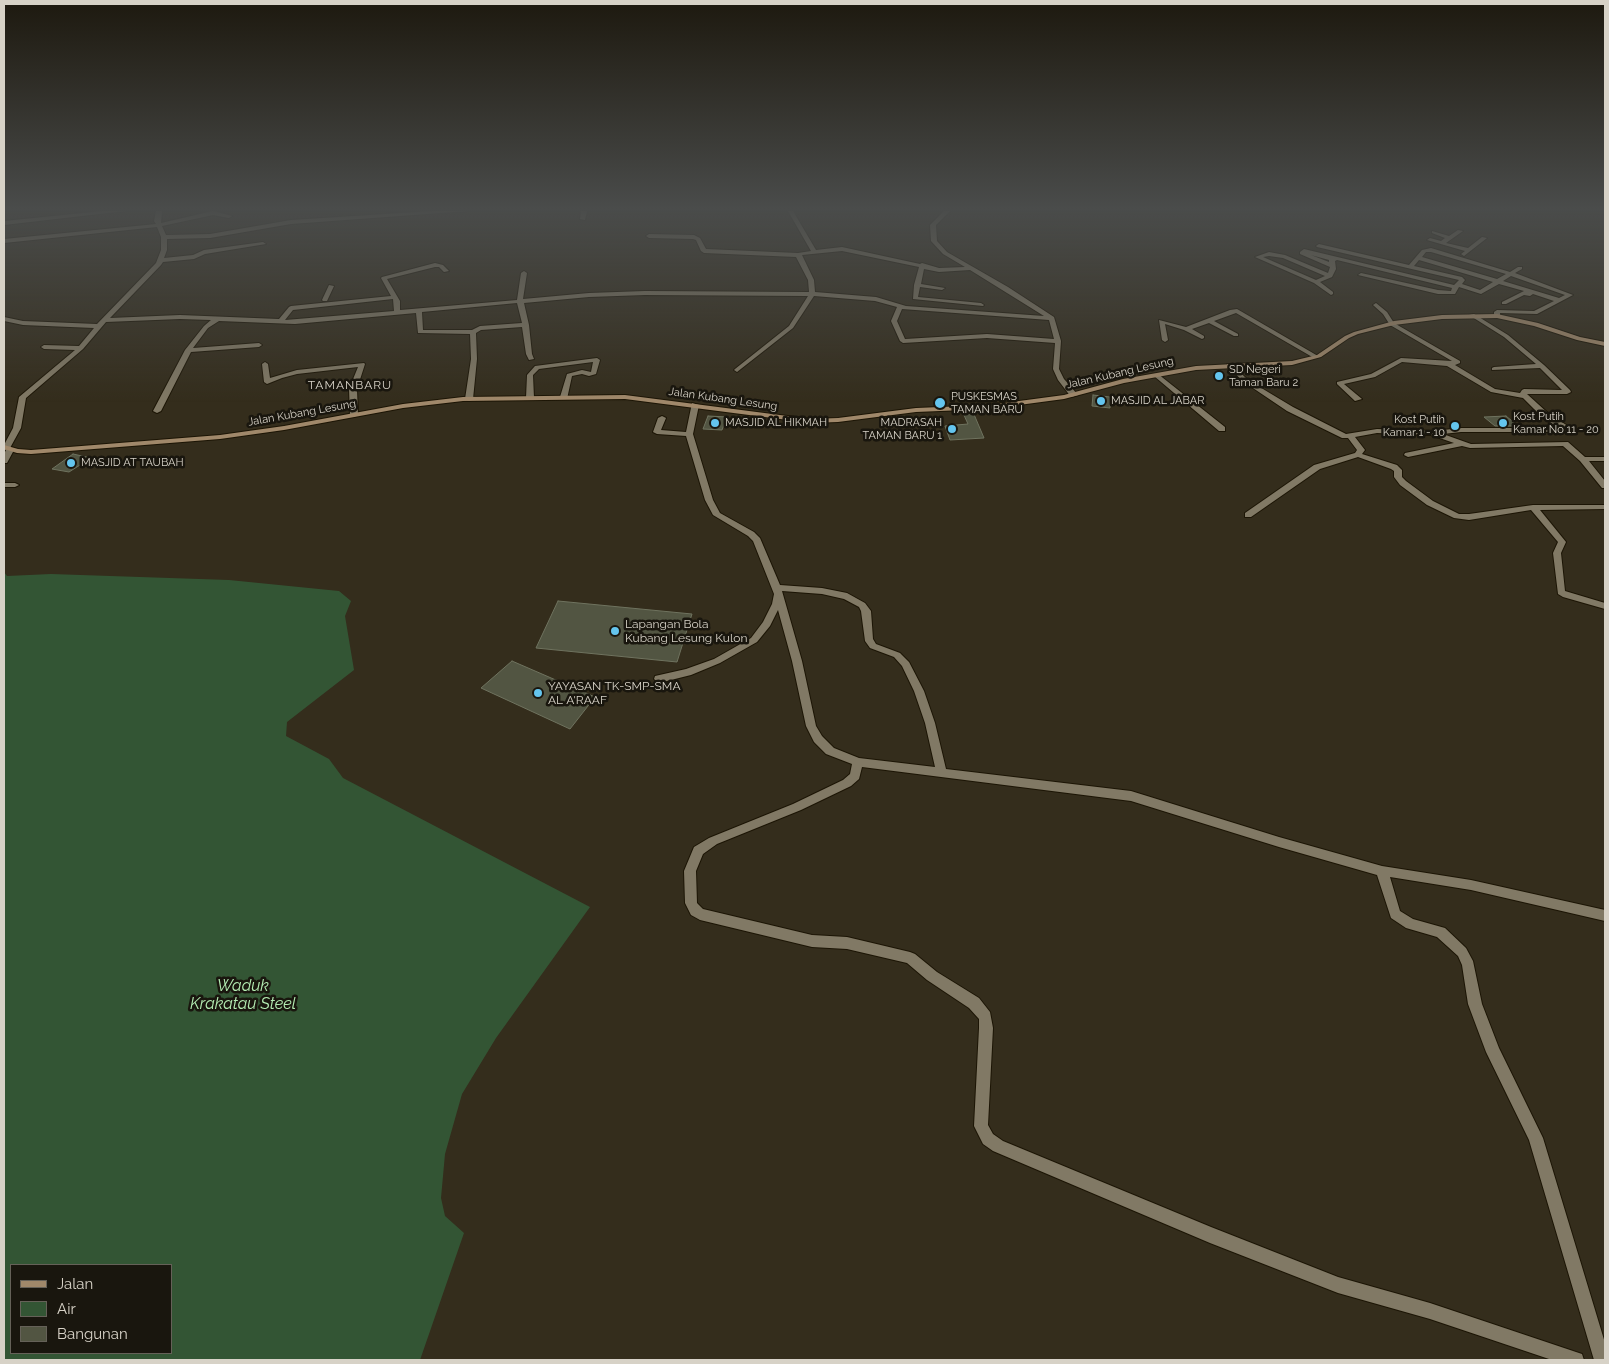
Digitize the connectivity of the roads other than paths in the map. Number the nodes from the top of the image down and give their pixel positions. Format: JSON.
{"nodes":[{"id":1,"x":149,"y":275,"type":"edge"},
{"id":2,"x":396,"y":275,"type":"edge"},
{"id":3,"x":524,"y":275,"type":"edge"},
{"id":4,"x":808,"y":275,"type":"edge"},
{"id":5,"x":920,"y":275,"type":"edge"},
{"id":6,"x":984,"y":275,"type":"edge"},
{"id":7,"x":1299,"y":275,"type":"edge"},
{"id":8,"x":1327,"y":275,"type":"edge"},
{"id":9,"x":1361,"y":275,"type":"edge"},
{"id":10,"x":1409,"y":275,"type":"edge"},
{"id":11,"x":1445,"y":275,"type":"edge"},
{"id":12,"x":1478,"y":275,"type":"edge"},
{"id":13,"x":1510,"y":275,"type":"edge"},
{"id":14,"x":1513,"y":275,"type":"edge"},
{"id":15,"x":1330,"y":276,"type":"joint"},
{"id":16,"x":1500,"y":281,"type":"junction"},
{"id":17,"x":1316,"y":282,"type":"junction"},
{"id":18,"x":917,"y":285,"type":"junction"},
{"id":19,"x":1456,"y":285,"type":"junction"},
{"id":20,"x":330,"y":286,"type":"dead end"},
{"id":21,"x":942,"y":288,"type":"dead end"},
{"id":22,"x":1332,"y":293,"type":"dead end"},
{"id":23,"x":812,"y":294,"type":"junction"},
{"id":24,"x":392,"y":295,"type":"junction"},
{"id":25,"x":325,"y":300,"type":"junction"},
{"id":26,"x":520,"y":302,"type":"junction"},
{"id":27,"x":1556,"y":302,"type":"junction"},
{"id":28,"x":1504,"y":303,"type":"dead end"},
{"id":29,"x":981,"y":305,"type":"dead end"},
{"id":30,"x":1376,"y":305,"type":"dead end"},
{"id":31,"x":900,"y":307,"type":"junction"},
{"id":32,"x":292,"y":308,"type":"junction"},
{"id":33,"x":419,"y":310,"type":"junction"},
{"id":34,"x":397,"y":312,"type":"junction"},
{"id":35,"x":1472,"y":315,"type":"junction"},
{"id":36,"x":1496,"y":316,"type":"junction"},
{"id":37,"x":218,"y":318,"type":"junction"},
{"id":38,"x":1052,"y":318,"type":"junction"},
{"id":39,"x":4,"y":320,"type":"edge"},
{"id":40,"x":280,"y":321,"type":"junction"},
{"id":41,"x":1209,"y":321,"type":"junction"},
{"id":42,"x":101,"y":323,"type":"junction"},
{"id":43,"x":1392,"y":324,"type":"junction"},
{"id":44,"x":526,"y":325,"type":"junction"},
{"id":45,"x":1186,"y":329,"type":"junction"},
{"id":46,"x":473,"y":332,"type":"junction"},
{"id":47,"x":1236,"y":335,"type":"dead end"},
{"id":48,"x":1202,"y":337,"type":"dead end"},
{"id":49,"x":1166,"y":340,"type":"dead end"},
{"id":50,"x":1058,"y":341,"type":"junction"},
{"id":51,"x":1605,"y":344,"type":"edge"},
{"id":52,"x":259,"y":345,"type":"dead end"},
{"id":53,"x":44,"y":348,"type":"dead end"},
{"id":54,"x":81,"y":348,"type":"junction"},
{"id":55,"x":188,"y":350,"type":"junction"},
{"id":56,"x":1316,"y":357,"type":"junction"},
{"id":57,"x":531,"y":358,"type":"dead end"},
{"id":58,"x":265,"y":364,"type":"dead end"},
{"id":59,"x":1450,"y":364,"type":"junction"},
{"id":60,"x":1229,"y":365,"type":"junction"},
{"id":61,"x":1542,"y":366,"type":"junction"},
{"id":62,"x":1494,"y":369,"type":"dead end"},
{"id":63,"x":737,"y":370,"type":"dead end"},
{"id":64,"x":1156,"y":375,"type":"junction"},
{"id":65,"x":1074,"y":395,"type":"junction"},
{"id":66,"x":1525,"y":396,"type":"junction"},
{"id":67,"x":530,"y":398,"type":"junction"},
{"id":68,"x":564,"y":398,"type":"junction"},
{"id":69,"x":469,"y":399,"type":"junction"},
{"id":70,"x":1358,"y":400,"type":"dead end"},
{"id":71,"x":695,"y":405,"type":"junction"},
{"id":72,"x":157,"y":411,"type":"dead end"},
{"id":73,"x":354,"y":415,"type":"junction"},
{"id":74,"x":662,"y":418,"type":"dead end"},
{"id":75,"x":1505,"y":422,"type":"dead end"},
{"id":76,"x":1222,"y":429,"type":"dead end"},
{"id":77,"x":1512,"y":430,"type":"junction"},
{"id":78,"x":1432,"y":433,"type":"junction"},
{"id":79,"x":689,"y":434,"type":"junction"},
{"id":80,"x":1351,"y":436,"type":"junction"},
{"id":81,"x":1461,"y":444,"type":"junction"},
{"id":82,"x":7,"y":448,"type":"edge"},
{"id":83,"x":1358,"y":455,"type":"junction"},
{"id":84,"x":1408,"y":455,"type":"dead end"},
{"id":85,"x":1583,"y":459,"type":"junction"},
{"id":86,"x":1605,"y":459,"type":"edge"},
{"id":87,"x":4,"y":460,"type":"edge"},
{"id":88,"x":4,"y":485,"type":"edge"},
{"id":89,"x":15,"y":485,"type":"dead end"},
{"id":90,"x":1605,"y":486,"type":"edge"},
{"id":91,"x":1534,"y":507,"type":"junction"},
{"id":92,"x":1605,"y":507,"type":"edge"},
{"id":93,"x":1248,"y":515,"type":"dead end"},
{"id":94,"x":776,"y":588,"type":"junction"},
{"id":95,"x":1605,"y":606,"type":"edge"},
{"id":96,"x":659,"y":679,"type":"dead end"},
{"id":97,"x":858,"y":762,"type":"junction"},
{"id":98,"x":941,"y":771,"type":"junction"},
{"id":99,"x":1382,"y":871,"type":"junction"},
{"id":100,"x":1605,"y":915,"type":"edge"},
{"id":101,"x":1576,"y":1360,"type":"edge"},
{"id":102,"x":1602,"y":1360,"type":"edge"}],
"edges":[{"from":1,"to":42,"type":"street"},
{"from":2,"to":24,"type":"street"},
{"from":3,"to":26,"type":"street"},
{"from":4,"to":23,"type":"street"},
{"from":5,"to":18,"type":"street"},
{"from":6,"to":38,"type":"street"},
{"from":7,"to":17,"type":"street"},
{"from":8,"to":15,"type":"street"},
{"from":9,"to":19,"type":"street"},
{"from":10,"to":19,"type":"street"},
{"from":11,"to":19,"type":"street"},
{"from":12,"to":16,"type":"street"},
{"from":13,"to":16,"type":"street"},
{"from":14,"to":27,"type":"street"},
{"from":15,"to":17,"type":"street"},
{"from":16,"to":19,"type":"street"},
{"from":16,"to":27,"type":"street"},
{"from":17,"to":22,"type":"street"},
{"from":18,"to":21,"type":"street"},
{"from":18,"to":29,"type":"street"},
{"from":20,"to":25,"type":"street"},
{"from":23,"to":26,"type":"street"},
{"from":23,"to":31,"type":"street"},
{"from":23,"to":63,"type":"street"},
{"from":24,"to":25,"type":"street"},
{"from":24,"to":32,"type":"street"},
{"from":24,"to":34,"type":"street"},
{"from":25,"to":32,"type":"street"},
{"from":26,"to":33,"type":"street"},
{"from":26,"to":44,"type":"street"},
{"from":27,"to":28,"type":"street"},
{"from":27,"to":36,"type":"street"},
{"from":30,"to":43,"type":"street"},
{"from":31,"to":38,"type":"street"},
{"from":31,"to":50,"type":"street"},
{"from":32,"to":40,"type":"street"},
{"from":33,"to":34,"type":"street"},
{"from":33,"to":46,"type":"street"},
{"from":34,"to":40,"type":"street"},
{"from":35,"to":36,"type":"street","name":"Jalan Kubang Lesung"},
{"from":35,"to":43,"type":"street","name":"Jalan Kubang Lesung"},
{"from":35,"to":61,"type":"street"},
{"from":36,"to":51,"type":"street","name":"Jalan Kubang Lesung"},
{"from":37,"to":40,"type":"street"},
{"from":37,"to":42,"type":"street"},
{"from":37,"to":55,"type":"street"},
{"from":38,"to":50,"type":"street"},
{"from":39,"to":42,"type":"street"},
{"from":41,"to":45,"type":"street"},
{"from":41,"to":47,"type":"street"},
{"from":41,"to":56,"type":"street"},
{"from":42,"to":54,"type":"street"},
{"from":43,"to":56,"type":"street","name":"Jalan Kubang Lesung"},
{"from":43,"to":59,"type":"street"},
{"from":44,"to":46,"type":"street"},
{"from":44,"to":57,"type":"street"},
{"from":45,"to":48,"type":"street"},
{"from":45,"to":49,"type":"street"},
{"from":46,"to":69,"type":"street"},
{"from":50,"to":65,"type":"street"},
{"from":52,"to":55,"type":"street"},
{"from":53,"to":54,"type":"street"},
{"from":54,"to":82,"type":"street"},
{"from":55,"to":72,"type":"street"},
{"from":56,"to":60,"type":"street","name":"Jalan Kubang Lesung"},
{"from":58,"to":73,"type":"street"},
{"from":59,"to":66,"type":"street"},
{"from":59,"to":70,"type":"street"},
{"from":60,"to":64,"type":"street","name":"Jalan Kubang Lesung"},
{"from":60,"to":80,"type":"street"},
{"from":61,"to":62,"type":"street"},
{"from":61,"to":66,"type":"street"},
{"from":64,"to":65,"type":"street","name":"Jalan Kubang Lesung"},
{"from":64,"to":76,"type":"street"},
{"from":65,"to":71,"type":"street","name":"Jalan Kubang Lesung"},
{"from":66,"to":77,"type":"street"},
{"from":67,"to":68,"type":"street","name":"Jalan Kubang Lesung"},
{"from":67,"to":68,"type":"street"},
{"from":67,"to":69,"type":"street","name":"Jalan Kubang Lesung"},
{"from":68,"to":71,"type":"street","name":"Jalan Kubang Lesung"},
{"from":69,"to":73,"type":"street","name":"Jalan Kubang Lesung"},
{"from":71,"to":79,"type":"street"},
{"from":73,"to":82,"type":"street","name":"Jalan Kubang Lesung"},
{"from":74,"to":79,"type":"street"},
{"from":75,"to":77,"type":"street"},
{"from":77,"to":78,"type":"street"},
{"from":78,"to":80,"type":"street"},
{"from":78,"to":81,"type":"street"},
{"from":79,"to":94,"type":"street"},
{"from":80,"to":83,"type":"street"},
{"from":81,"to":84,"type":"street"},
{"from":81,"to":85,"type":"street"},
{"from":82,"to":87,"type":"street"},
{"from":83,"to":91,"type":"street"},
{"from":83,"to":93,"type":"street"},
{"from":85,"to":86,"type":"street"},
{"from":85,"to":90,"type":"street"},
{"from":88,"to":89,"type":"street"},
{"from":91,"to":92,"type":"street"},
{"from":91,"to":95,"type":"street"},
{"from":94,"to":96,"type":"street"},
{"from":94,"to":97,"type":"street"},
{"from":94,"to":98,"type":"street"},
{"from":97,"to":98,"type":"street"},
{"from":97,"to":101,"type":"street"},
{"from":98,"to":99,"type":"street"},
{"from":99,"to":100,"type":"street"},
{"from":99,"to":102,"type":"street"}]}
